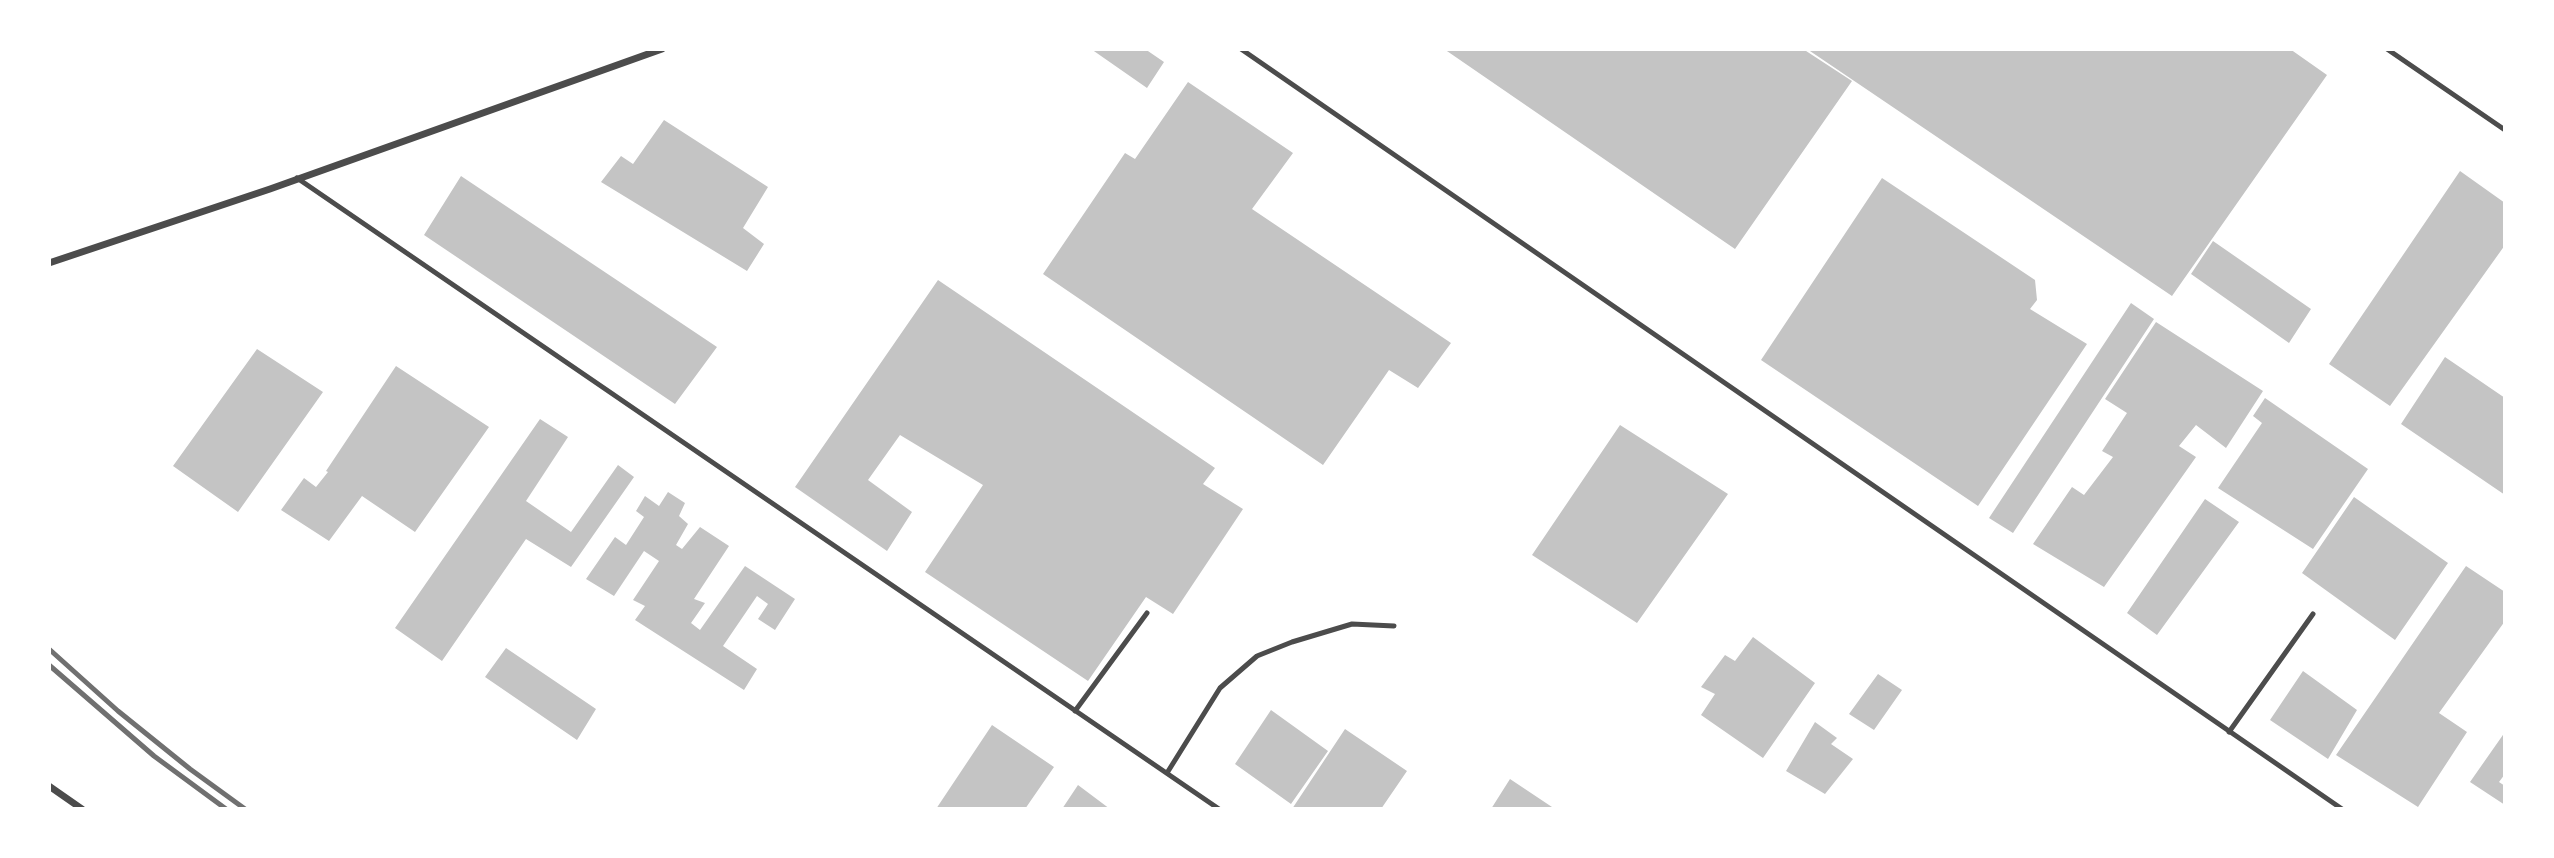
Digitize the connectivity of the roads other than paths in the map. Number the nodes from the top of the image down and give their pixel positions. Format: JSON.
{"nodes":[{"id":1,"x":662,"y":49,"type":"edge"},
{"id":2,"x":1241,"y":49,"type":"edge"},
{"id":3,"x":2387,"y":49,"type":"edge"},
{"id":4,"x":2505,"y":130,"type":"edge"},
{"id":5,"x":297,"y":178,"type":"junction"},
{"id":6,"x":49,"y":263,"type":"edge"},
{"id":7,"x":1147,"y":613,"type":"dead end"},
{"id":8,"x":2313,"y":614,"type":"dead end"},
{"id":9,"x":1394,"y":626,"type":"dead end"},
{"id":10,"x":1075,"y":711,"type":"junction"},
{"id":11,"x":2229,"y":732,"type":"junction"},
{"id":12,"x":1167,"y":773,"type":"junction"},
{"id":13,"x":49,"y":786,"type":"edge"},
{"id":14,"x":82,"y":809,"type":"edge"},
{"id":15,"x":1219,"y":809,"type":"edge"},
{"id":16,"x":2342,"y":809,"type":"edge"}],
"edges":[{"from":1,"to":5,"type":"street"},
{"from":2,"to":11,"type":"lane"},
{"from":3,"to":4,"type":"lane"},
{"from":5,"to":6,"type":"street"},
{"from":5,"to":10,"type":"lane"},
{"from":7,"to":10,"type":"lane"},
{"from":8,"to":11,"type":"lane"},
{"from":9,"to":12,"type":"lane"},
{"from":10,"to":12,"type":"lane"},
{"from":11,"to":16,"type":"lane"},
{"from":12,"to":15,"type":"lane"},
{"from":13,"to":14,"type":"street"}]}
